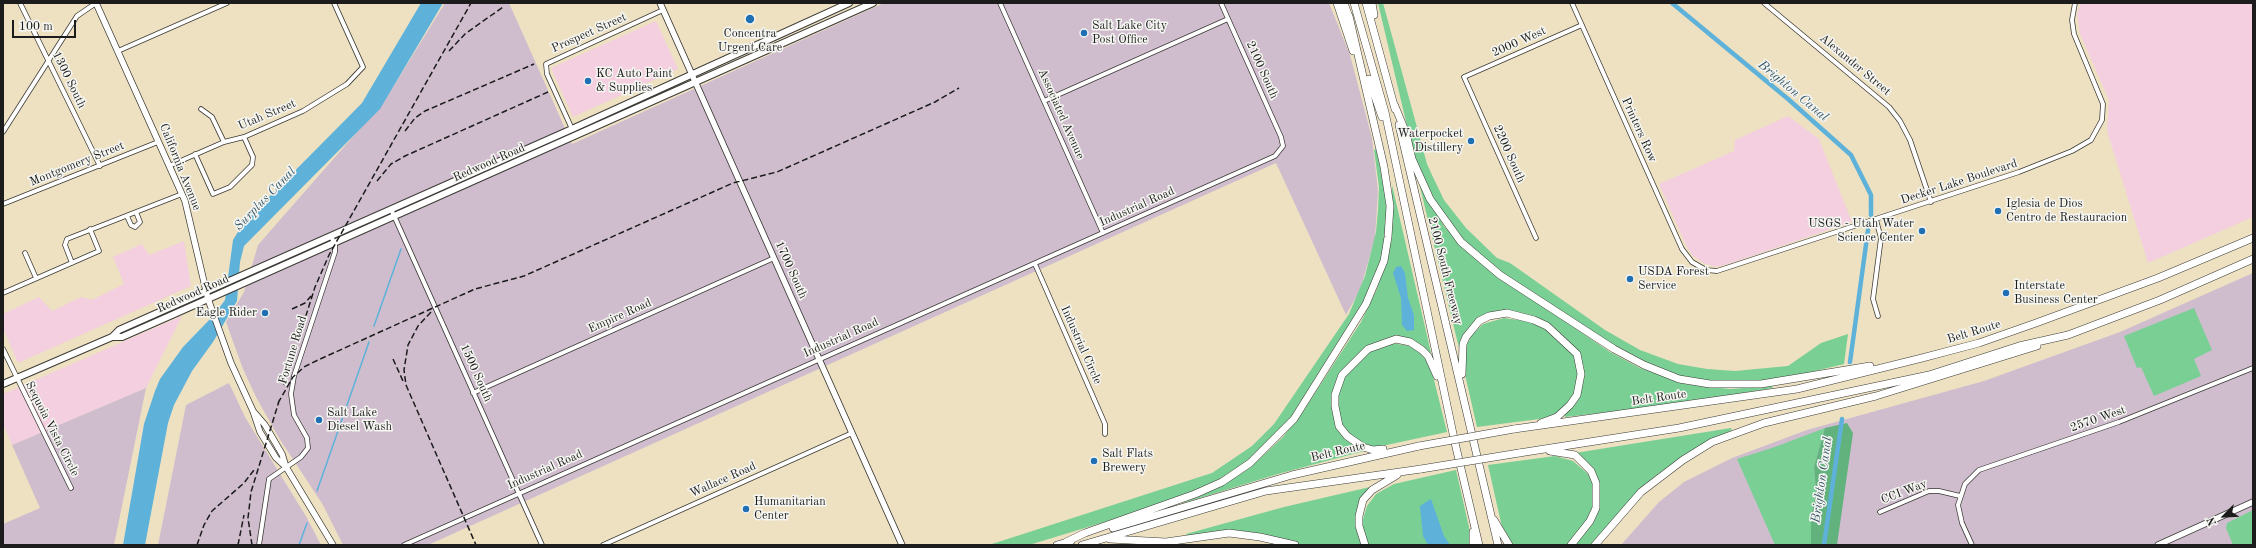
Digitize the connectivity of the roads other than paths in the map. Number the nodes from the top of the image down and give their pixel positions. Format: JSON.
{"nodes":[{"id":1,"x":20,"y":3,"type":"edge"},
{"id":2,"x":96,"y":3,"type":"edge"},
{"id":3,"x":227,"y":3,"type":"edge"},
{"id":4,"x":334,"y":3,"type":"edge"},
{"id":5,"x":660,"y":3,"type":"edge"},
{"id":6,"x":849,"y":3,"type":"edge"},
{"id":7,"x":873,"y":3,"type":"edge"},
{"id":8,"x":1000,"y":3,"type":"edge"},
{"id":9,"x":1221,"y":3,"type":"edge"},
{"id":10,"x":1336,"y":3,"type":"edge"},
{"id":11,"x":1344,"y":3,"type":"edge"},
{"id":12,"x":1354,"y":3,"type":"edge"},
{"id":13,"x":1366,"y":3,"type":"edge"},
{"id":14,"x":1372,"y":3,"type":"edge"},
{"id":15,"x":1572,"y":3,"type":"edge"},
{"id":16,"x":1764,"y":3,"type":"edge"},
{"id":17,"x":2074,"y":3,"type":"edge"},
{"id":18,"x":663,"y":10,"type":"junction"},
{"id":19,"x":1348,"y":16,"type":"junction"},
{"id":20,"x":1228,"y":19,"type":"junction"},
{"id":21,"x":1582,"y":25,"type":"junction"},
{"id":22,"x":118,"y":52,"type":"junction"},
{"id":23,"x":49,"y":60,"type":"junction"},
{"id":24,"x":1384,"y":64,"type":"junction"},
{"id":25,"x":692,"y":74,"type":"junction"},
{"id":26,"x":1464,"y":77,"type":"joint"},
{"id":27,"x":696,"y":83,"type":"junction"},
{"id":28,"x":1044,"y":101,"type":"junction"},
{"id":29,"x":1394,"y":104,"type":"junction"},
{"id":30,"x":1371,"y":106,"type":"junction"},
{"id":31,"x":201,"y":109,"type":"dead end"},
{"id":32,"x":572,"y":129,"type":"junction"},
{"id":33,"x":3,"y":132,"type":"edge"},
{"id":34,"x":244,"y":137,"type":"junction"},
{"id":35,"x":1390,"y":137,"type":"junction"},
{"id":36,"x":158,"y":142,"type":"junction"},
{"id":37,"x":224,"y":142,"type":"junction"},
{"id":38,"x":1283,"y":146,"type":"joint"},
{"id":39,"x":195,"y":154,"type":"junction"},
{"id":40,"x":100,"y":166,"type":"junction"},
{"id":41,"x":169,"y":166,"type":"junction"},
{"id":42,"x":182,"y":194,"type":"junction"},
{"id":43,"x":1931,"y":202,"type":"junction"},
{"id":44,"x":3,"y":204,"type":"edge"},
{"id":45,"x":391,"y":209,"type":"junction"},
{"id":46,"x":136,"y":212,"type":"junction"},
{"id":47,"x":127,"y":216,"type":"junction"},
{"id":48,"x":395,"y":217,"type":"junction"},
{"id":49,"x":1876,"y":220,"type":"junction"},
{"id":50,"x":90,"y":229,"type":"junction"},
{"id":51,"x":1103,"y":233,"type":"junction"},
{"id":52,"x":332,"y":236,"type":"junction"},
{"id":53,"x":1536,"y":238,"type":"dead end"},
{"id":54,"x":2253,"y":238,"type":"edge"},
{"id":55,"x":334,"y":243,"type":"junction"},
{"id":56,"x":25,"y":253,"type":"dead end"},
{"id":57,"x":774,"y":258,"type":"junction"},
{"id":58,"x":2253,"y":259,"type":"edge"},
{"id":59,"x":1692,"y":262,"type":"joint"},
{"id":60,"x":72,"y":263,"type":"junction"},
{"id":61,"x":1035,"y":264,"type":"junction"},
{"id":62,"x":36,"y":278,"type":"junction"},
{"id":63,"x":206,"y":291,"type":"junction"},
{"id":64,"x":3,"y":293,"type":"edge"},
{"id":65,"x":208,"y":299,"type":"junction"},
{"id":66,"x":1878,"y":316,"type":"dead end"},
{"id":67,"x":2068,"y":334,"type":"junction"},
{"id":68,"x":112,"y":337,"type":"junction"},
{"id":69,"x":3,"y":349,"type":"edge"},
{"id":70,"x":1922,"y":358,"type":"junction"},
{"id":71,"x":819,"y":359,"type":"junction"},
{"id":72,"x":2253,"y":368,"type":"edge"},
{"id":73,"x":16,"y":378,"type":"junction"},
{"id":74,"x":3,"y":384,"type":"edge"},
{"id":75,"x":1462,"y":387,"type":"junction"},
{"id":76,"x":474,"y":393,"type":"junction"},
{"id":77,"x":1528,"y":427,"type":"junction"},
{"id":78,"x":852,"y":433,"type":"junction"},
{"id":79,"x":1105,"y":434,"type":"dead end"},
{"id":80,"x":1455,"y":443,"type":"junction"},
{"id":81,"x":1411,"y":447,"type":"junction"},
{"id":82,"x":1532,"y":451,"type":"junction"},
{"id":83,"x":286,"y":467,"type":"junction"},
{"id":84,"x":1402,"y":473,"type":"junction"},
{"id":85,"x":71,"y":488,"type":"dead end"},
{"id":86,"x":518,"y":493,"type":"junction"},
{"id":87,"x":1960,"y":496,"type":"junction"},
{"id":88,"x":2253,"y":502,"type":"edge"},
{"id":89,"x":1470,"y":510,"type":"junction"},
{"id":90,"x":1880,"y":512,"type":"dead end"},
{"id":91,"x":1492,"y":518,"type":"junction"},
{"id":92,"x":1102,"y":539,"type":"junction"},
{"id":93,"x":1066,"y":542,"type":"junction"},
{"id":94,"x":259,"y":545,"type":"edge"},
{"id":95,"x":333,"y":545,"type":"edge"},
{"id":96,"x":404,"y":545,"type":"edge"},
{"id":97,"x":542,"y":545,"type":"edge"},
{"id":98,"x":603,"y":545,"type":"edge"},
{"id":99,"x":902,"y":545,"type":"edge"},
{"id":100,"x":1057,"y":545,"type":"edge"},
{"id":101,"x":1082,"y":545,"type":"edge"},
{"id":102,"x":1295,"y":545,"type":"edge"},
{"id":103,"x":1365,"y":545,"type":"edge"},
{"id":104,"x":1472,"y":545,"type":"edge"},
{"id":105,"x":1479,"y":545,"type":"edge"},
{"id":106,"x":1498,"y":545,"type":"edge"},
{"id":107,"x":1509,"y":545,"type":"edge"},
{"id":108,"x":1571,"y":545,"type":"edge"},
{"id":109,"x":1595,"y":545,"type":"edge"},
{"id":110,"x":1972,"y":545,"type":"edge"},
{"id":111,"x":2158,"y":545,"type":"edge"}],
"edges":[{"from":1,"to":23,"type":"street","name":"1300 South"},
{"from":2,"to":22,"type":"street","name":"California Avenue"},
{"from":2,"to":23,"type":"street"},
{"from":3,"to":22,"type":"street"},
{"from":4,"to":34,"type":"street","name":"Utah Street"},
{"from":5,"to":18,"type":"street","name":"1700 South"},
{"from":6,"to":25,"type":"main road","name":"Redwood Road"},
{"from":7,"to":27,"type":"main road","name":"Redwood Road"},
{"from":8,"to":28,"type":"street","name":"Associated Avenue"},
{"from":9,"to":20,"type":"street","name":"2100 South"},
{"from":10,"to":30,"type":"highway"},
{"from":11,"to":19,"type":"highway"},
{"from":12,"to":35,"type":"highway","name":"2100 South Freeway"},
{"from":13,"to":24,"type":"highway","name":"2100 South Freeway"},
{"from":14,"to":24,"type":"highway"},
{"from":15,"to":21,"type":"street","name":"Printers Row"},
{"from":16,"to":43,"type":"street","name":"Alexander Street"},
{"from":17,"to":43,"type":"street","name":"Decker Lake Boulevard"},
{"from":18,"to":25,"type":"street","name":"1700 South"},
{"from":18,"to":32,"type":"street","name":"Prospect Street"},
{"from":19,"to":30,"type":"highway"},
{"from":19,"to":35,"type":"highway"},
{"from":20,"to":28,"type":"street"},
{"from":20,"to":38,"type":"street","name":"2100 South"},
{"from":21,"to":26,"type":"street","name":"2000 West"},
{"from":21,"to":59,"type":"street","name":"Printers Row"},
{"from":22,"to":36,"type":"street","name":"California Avenue"},
{"from":23,"to":33,"type":"street"},
{"from":23,"to":40,"type":"street","name":"1300 South"},
{"from":24,"to":29,"type":"highway","name":"2100 South Freeway"},
{"from":25,"to":27,"type":"street","name":"1700 South"},
{"from":25,"to":32,"type":"main road","name":"Redwood Road"},
{"from":26,"to":53,"type":"street","name":"2200 South"},
{"from":27,"to":48,"type":"main road","name":"Redwood Road"},
{"from":27,"to":57,"type":"street","name":"1700 South"},
{"from":28,"to":51,"type":"street","name":"Associated Avenue"},
{"from":29,"to":70,"type":"highway"},
{"from":29,"to":75,"type":"highway","name":"2100 South Freeway"},
{"from":30,"to":93,"type":"highway"},
{"from":31,"to":37,"type":"street"},
{"from":32,"to":45,"type":"main road","name":"Redwood Road"},
{"from":34,"to":37,"type":"street","name":"Utah Street"},
{"from":34,"to":39,"type":"street"},
{"from":35,"to":80,"type":"highway","name":"2100 South Freeway"},
{"from":36,"to":40,"type":"street","name":"Montgomery Street"},
{"from":36,"to":41,"type":"street","name":"California Avenue"},
{"from":37,"to":39,"type":"street","name":"Utah Street"},
{"from":38,"to":51,"type":"street","name":"Industrial Road"},
{"from":39,"to":41,"type":"street","name":"Utah Street"},
{"from":40,"to":44,"type":"street","name":"Montgomery Street"},
{"from":41,"to":42,"type":"street","name":"California Avenue"},
{"from":42,"to":46,"type":"street"},
{"from":42,"to":63,"type":"street","name":"California Avenue"},
{"from":43,"to":49,"type":"street","name":"Decker Lake Boulevard"},
{"from":45,"to":48,"type":"street","name":"1500 South"},
{"from":45,"to":52,"type":"main road","name":"Redwood Road"},
{"from":46,"to":47,"type":"street"},
{"from":46,"to":47,"type":"street"},
{"from":47,"to":50,"type":"street"},
{"from":48,"to":55,"type":"main road","name":"Redwood Road"},
{"from":48,"to":76,"type":"street","name":"1500 South"},
{"from":49,"to":59,"type":"street","name":"Decker Lake Boulevard"},
{"from":49,"to":66,"type":"street"},
{"from":50,"to":60,"type":"street"},
{"from":50,"to":60,"type":"street"},
{"from":51,"to":61,"type":"street","name":"Industrial Road"},
{"from":52,"to":55,"type":"street","name":"Fortune Road"},
{"from":52,"to":63,"type":"main road","name":"Redwood Road"},
{"from":54,"to":70,"type":"highway","name":"Belt Route"},
{"from":55,"to":65,"type":"main road","name":"Redwood Road"},
{"from":55,"to":83,"type":"street","name":"Fortune Road"},
{"from":56,"to":62,"type":"street"},
{"from":57,"to":71,"type":"street","name":"1700 South"},
{"from":57,"to":76,"type":"street","name":"Empire Road"},
{"from":58,"to":67,"type":"highway"},
{"from":60,"to":62,"type":"street"},
{"from":61,"to":71,"type":"street","name":"Industrial Road"},
{"from":61,"to":79,"type":"street","name":"Industrial Circle"},
{"from":62,"to":64,"type":"street"},
{"from":63,"to":65,"type":"street","name":"California Avenue"},
{"from":63,"to":68,"type":"main road","name":"Redwood Road"},
{"from":65,"to":68,"type":"main road","name":"Redwood Road"},
{"from":65,"to":83,"type":"street","name":"California Avenue"},
{"from":67,"to":82,"type":"highway"},
{"from":67,"to":109,"type":"highway"},
{"from":68,"to":73,"type":"main road","name":"Redwood Road"},
{"from":69,"to":73,"type":"street","name":"Sequoia Vista Circle"},
{"from":70,"to":77,"type":"highway","name":"Belt Route"},
{"from":71,"to":78,"type":"street","name":"1700 South"},
{"from":71,"to":86,"type":"street","name":"Industrial Road"},
{"from":72,"to":87,"type":"street","name":"2570 West"},
{"from":73,"to":74,"type":"main road","name":"Redwood Road"},
{"from":73,"to":85,"type":"street","name":"Sequoia Vista Circle"},
{"from":75,"to":77,"type":"highway"},
{"from":75,"to":91,"type":"highway","name":"2100 South Freeway"},
{"from":76,"to":86,"type":"street","name":"1500 South"},
{"from":77,"to":81,"type":"highway","name":"Belt Route","bridge":true},
{"from":78,"to":98,"type":"street","name":"Wallace Road"},
{"from":78,"to":99,"type":"street","name":"1700 South"},
{"from":80,"to":81,"type":"highway"},
{"from":80,"to":89,"type":"highway","name":"2100 South Freeway"},
{"from":81,"to":93,"type":"highway","name":"Belt Route"},
{"from":82,"to":84,"type":"highway","bridge":true},
{"from":82,"to":108,"type":"highway"},
{"from":83,"to":94,"type":"street","name":"Fortune Road"},
{"from":83,"to":95,"type":"street","name":"California Avenue"},
{"from":84,"to":92,"type":"highway"},
{"from":84,"to":103,"type":"highway"},
{"from":86,"to":96,"type":"street","name":"Industrial Road"},
{"from":86,"to":97,"type":"street","name":"1500 South"},
{"from":87,"to":90,"type":"street","name":"CCI Way"},
{"from":87,"to":110,"type":"street"},
{"from":88,"to":111,"type":"street"},
{"from":89,"to":104,"type":"highway"},
{"from":89,"to":105,"type":"highway","name":"2100 South Freeway"},
{"from":91,"to":106,"type":"highway","name":"2100 South Freeway"},
{"from":91,"to":107,"type":"highway"},
{"from":92,"to":101,"type":"highway"},
{"from":92,"to":102,"type":"highway"},
{"from":93,"to":100,"type":"highway","name":"Belt Route"}]}
